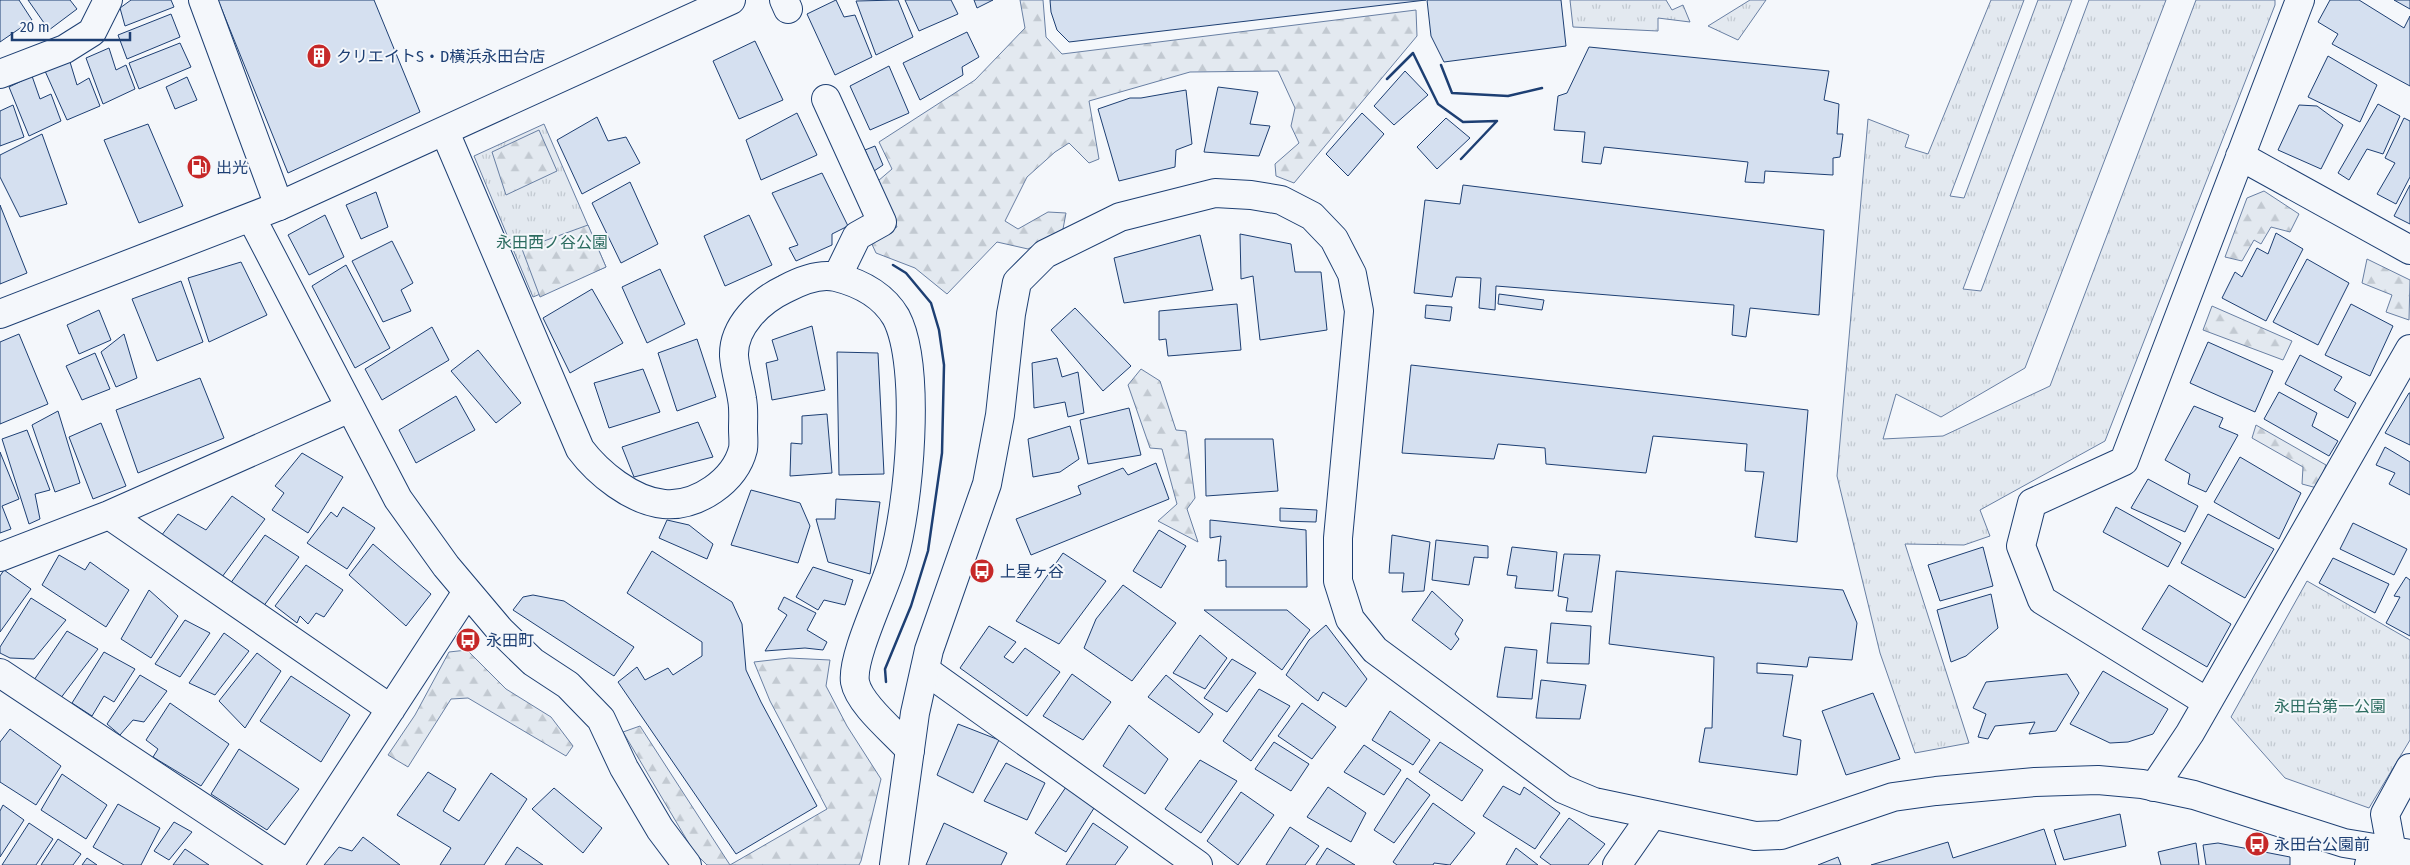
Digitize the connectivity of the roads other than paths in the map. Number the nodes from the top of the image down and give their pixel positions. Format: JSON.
{"nodes":[{"id":1,"x":108,"y":0,"type":"edge"},
{"id":2,"x":203,"y":0,"type":"edge"},
{"id":3,"x":731,"y":0,"type":"edge"},
{"id":4,"x":2300,"y":0,"type":"edge"},
{"id":5,"x":0,"y":74,"type":"edge"},
{"id":6,"x":826,"y":99,"type":"dead end"},
{"id":7,"x":445,"y":132,"type":"junction"},
{"id":8,"x":2240,"y":156,"type":"junction"},
{"id":9,"x":279,"y":206,"type":"junction"},
{"id":10,"x":251,"y":217,"type":"junction"},
{"id":11,"x":2410,"y":250,"type":"edge"},
{"id":12,"x":837,"y":277,"type":"junction"},
{"id":13,"x":0,"y":314,"type":"edge"},
{"id":14,"x":2410,"y":349,"type":"edge"},
{"id":15,"x":350,"y":408,"type":"junction"},
{"id":16,"x":109,"y":515,"type":"junction"},
{"id":17,"x":0,"y":557,"type":"edge"},
{"id":18,"x":467,"y":592,"type":"junction"},
{"id":19,"x":925,"y":670,"type":"junction"},
{"id":20,"x":0,"y":673,"type":"edge"},
{"id":21,"x":2207,"y":702,"type":"junction"},
{"id":22,"x":391,"y":709,"type":"junction"},
{"id":23,"x":910,"y":750,"type":"junction"},
{"id":24,"x":2410,"y":768,"type":"edge"},
{"id":25,"x":2154,"y":787,"type":"junction"},
{"id":26,"x":1652,"y":815,"type":"junction"},
{"id":27,"x":2390,"y":857,"type":"edge"},
{"id":28,"x":289,"y":865,"type":"edge"},
{"id":29,"x":687,"y":865,"type":"edge"},
{"id":30,"x":894,"y":865,"type":"edge"},
{"id":31,"x":1198,"y":865,"type":"edge"},
{"id":32,"x":1617,"y":865,"type":"edge"}],
"edges":[{"from":1,"to":5,"type":"street"},
{"from":2,"to":9,"type":"street"},
{"from":3,"to":7,"type":"street"},
{"from":4,"to":8,"type":"street"},
{"from":6,"to":12,"type":"street"},
{"from":7,"to":9,"type":"street"},
{"from":7,"to":12,"type":"street"},
{"from":8,"to":11,"type":"street"},
{"from":8,"to":21,"type":"street"},
{"from":9,"to":10,"type":"street"},
{"from":10,"to":13,"type":"street"},
{"from":10,"to":15,"type":"street"},
{"from":12,"to":23,"type":"street"},
{"from":14,"to":21,"type":"street"},
{"from":15,"to":16,"type":"street"},
{"from":15,"to":18,"type":"street"},
{"from":16,"to":17,"type":"street"},
{"from":16,"to":22,"type":"street"},
{"from":18,"to":22,"type":"street"},
{"from":18,"to":29,"type":"street"},
{"from":19,"to":23,"type":"street"},
{"from":19,"to":26,"type":"street"},
{"from":19,"to":31,"type":"street"},
{"from":20,"to":28,"type":"street"},
{"from":21,"to":25,"type":"street"},
{"from":22,"to":28,"type":"street"},
{"from":23,"to":30,"type":"street"},
{"from":24,"to":27,"type":"street"},
{"from":25,"to":26,"type":"street"},
{"from":25,"to":27,"type":"street"},
{"from":26,"to":32,"type":"street"}]}
